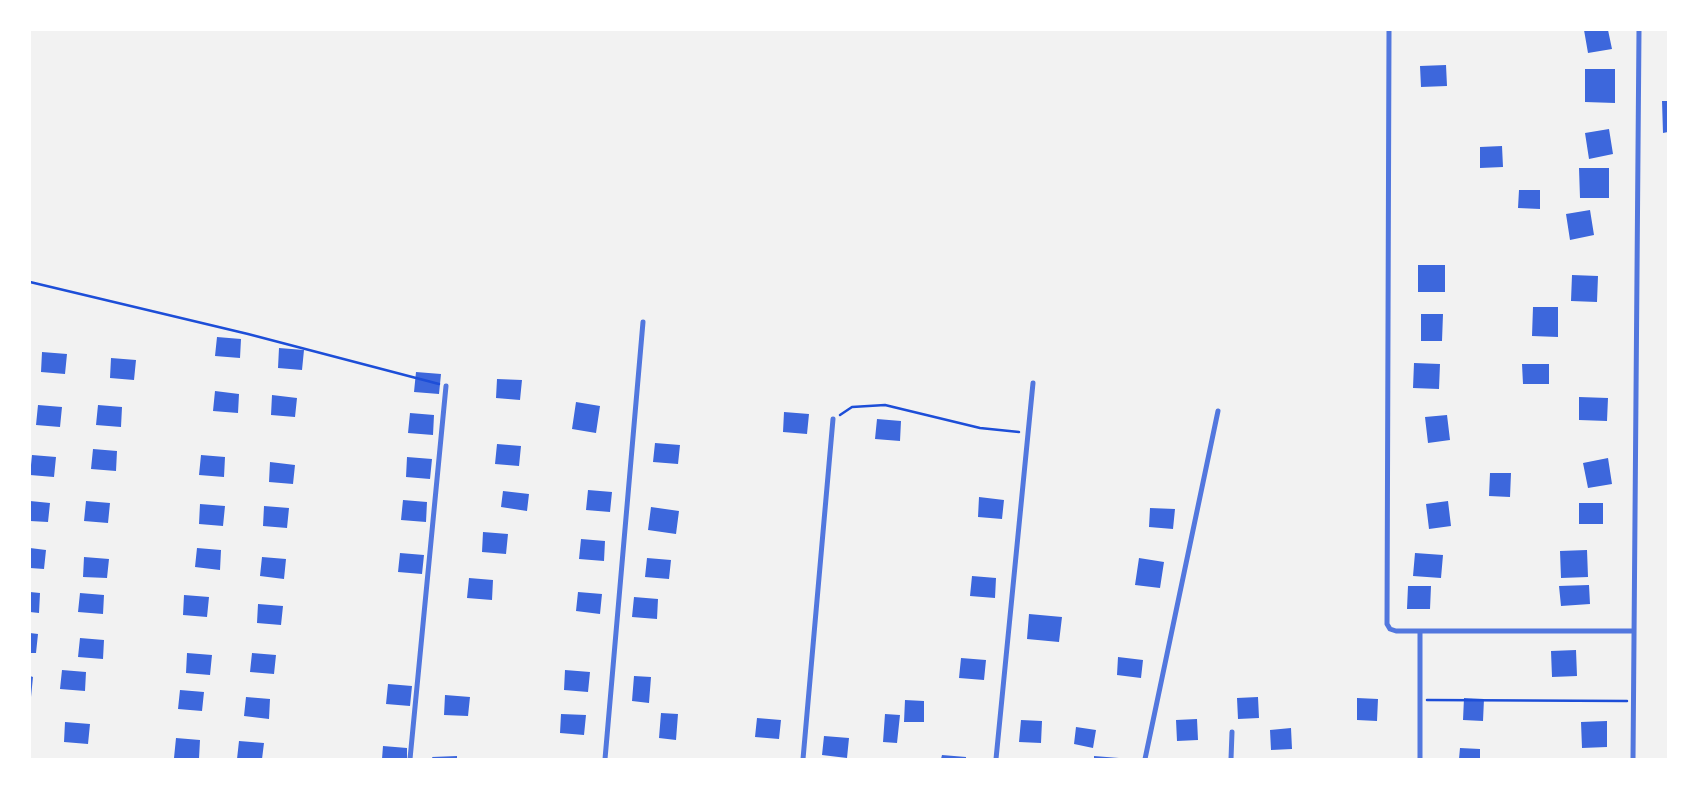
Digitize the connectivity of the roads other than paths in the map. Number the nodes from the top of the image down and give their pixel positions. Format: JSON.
{"nodes":[{"id":1,"x":1389,"y":30,"type":"edge"},
{"id":2,"x":1639,"y":30,"type":"edge"},
{"id":3,"x":643,"y":322,"type":"dead end"},
{"id":4,"x":1033,"y":382,"type":"dead end"},
{"id":5,"x":446,"y":386,"type":"road end"},
{"id":6,"x":1218,"y":411,"type":"dead end"},
{"id":7,"x":833,"y":419,"type":"road end"},
{"id":8,"x":1420,"y":631,"type":"junction"},
{"id":9,"x":1633,"y":631,"type":"junction"},
{"id":10,"x":1232,"y":732,"type":"dead end"},
{"id":11,"x":410,"y":759,"type":"edge"},
{"id":12,"x":605,"y":759,"type":"edge"},
{"id":13,"x":803,"y":759,"type":"edge"},
{"id":14,"x":996,"y":759,"type":"edge"},
{"id":15,"x":1145,"y":759,"type":"edge"},
{"id":16,"x":1231,"y":759,"type":"edge"},
{"id":17,"x":1420,"y":759,"type":"edge"},
{"id":18,"x":1633,"y":759,"type":"edge"}],
"edges":[{"from":1,"to":8,"type":"street"},
{"from":2,"to":9,"type":"street"},
{"from":3,"to":12,"type":"street"},
{"from":4,"to":14,"type":"street"},
{"from":5,"to":11,"type":"street"},
{"from":6,"to":15,"type":"street"},
{"from":7,"to":13,"type":"street"},
{"from":8,"to":9,"type":"street"},
{"from":8,"to":17,"type":"street"},
{"from":9,"to":18,"type":"street"},
{"from":10,"to":16,"type":"street"}]}
